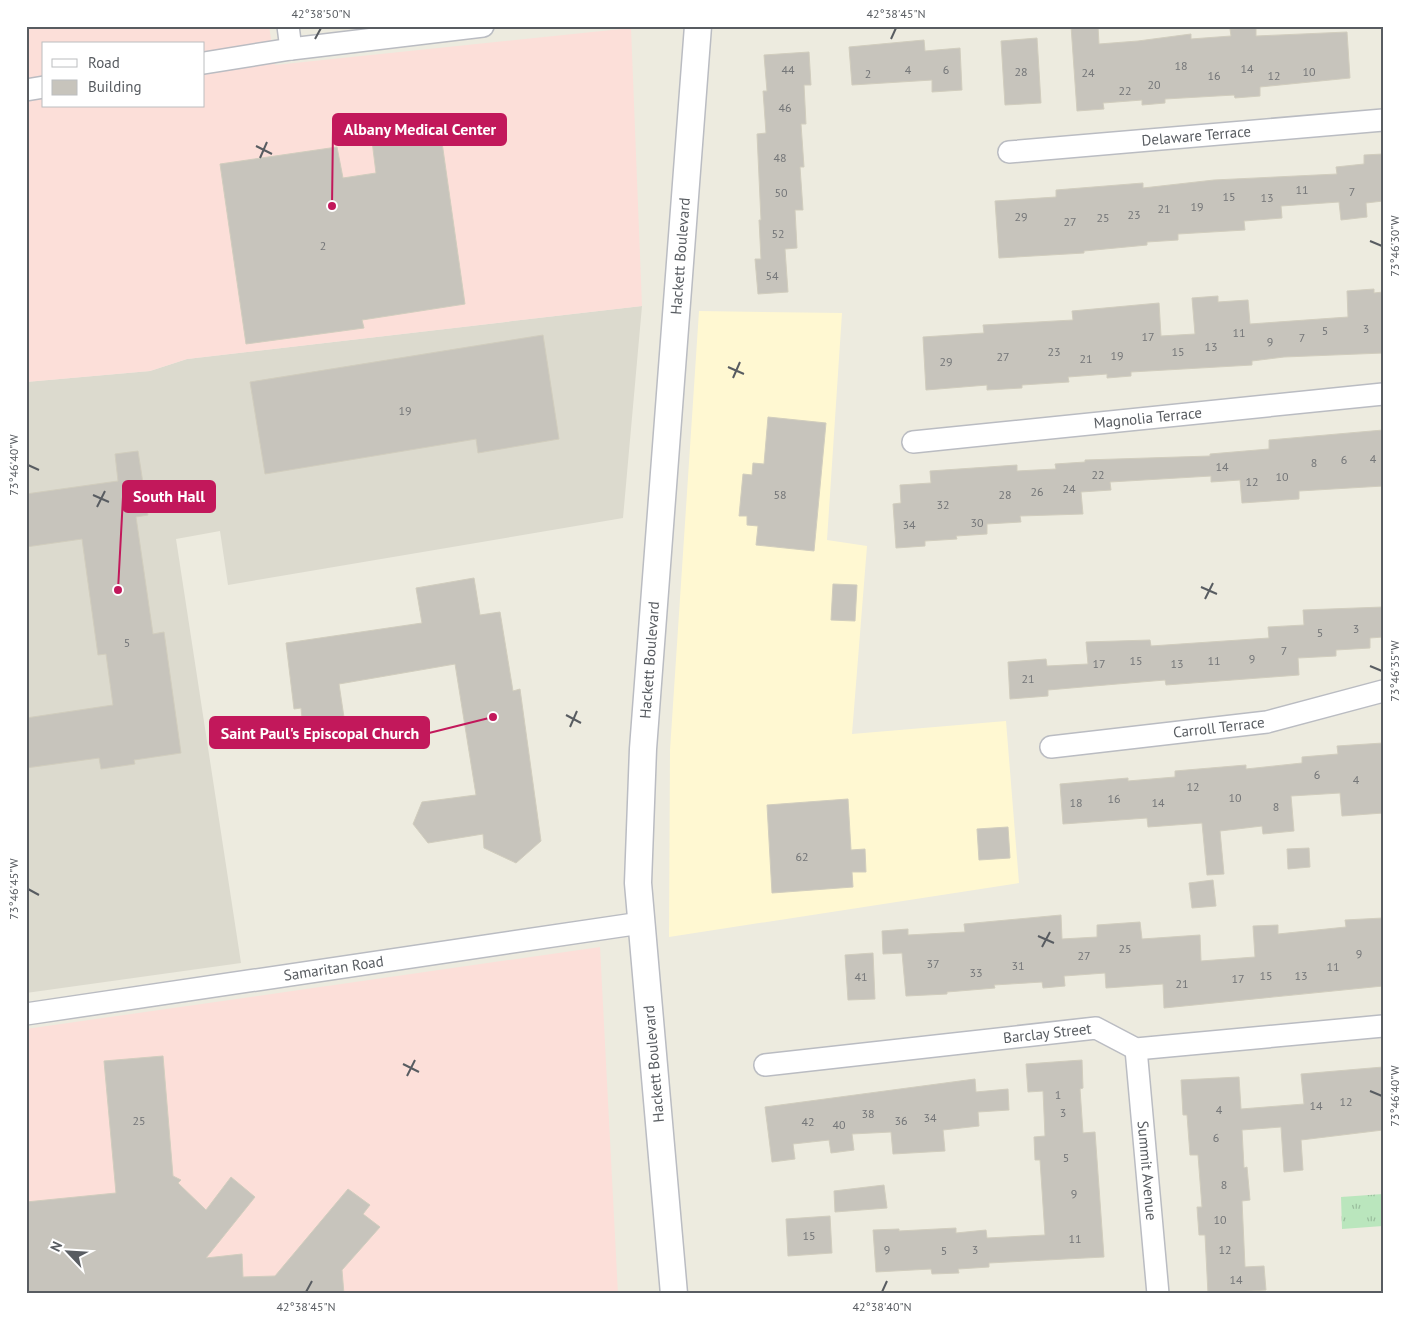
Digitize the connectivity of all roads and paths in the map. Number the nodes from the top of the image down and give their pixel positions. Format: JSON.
{"nodes":[{"id":1,"x":288,"y":26,"type":"edge"},
{"id":2,"x":483,"y":26,"type":"edge"},
{"id":3,"x":698,"y":26,"type":"edge"},
{"id":4,"x":291,"y":49,"type":"junction"},
{"id":5,"x":205,"y":63,"type":"edge"},
{"id":6,"x":42,"y":87,"type":"edge"},
{"id":7,"x":26,"y":90,"type":"edge"},
{"id":8,"x":1383,"y":120,"type":"edge"},
{"id":9,"x":1009,"y":152,"type":"dead end"},
{"id":10,"x":1383,"y":394,"type":"edge"},
{"id":11,"x":913,"y":442,"type":"dead end"},
{"id":12,"x":1383,"y":691,"type":"edge"},
{"id":13,"x":1051,"y":747,"type":"dead end"},
{"id":14,"x":641,"y":923,"type":"junction"},
{"id":15,"x":26,"y":1014,"type":"edge"},
{"id":16,"x":1383,"y":1026,"type":"edge"},
{"id":17,"x":1136,"y":1049,"type":"junction"},
{"id":18,"x":765,"y":1065,"type":"dead end"},
{"id":19,"x":674,"y":1294,"type":"edge"},
{"id":20,"x":1158,"y":1294,"type":"edge"}],
"edges":[{"from":1,"to":4,"type":"street"},
{"from":2,"to":4,"type":"street"},
{"from":3,"to":14,"type":"street","name":"Hackett Boulevard"},
{"from":4,"to":5,"type":"street"},
{"from":6,"to":7,"type":"street"},
{"from":8,"to":9,"type":"street","name":"Delaware Terrace"},
{"from":10,"to":11,"type":"street","name":"Magnolia Terrace"},
{"from":12,"to":13,"type":"street","name":"Carroll Terrace"},
{"from":14,"to":15,"type":"street","name":"Samaritan Road"},
{"from":14,"to":19,"type":"street","name":"Hackett Boulevard"},
{"from":16,"to":17,"type":"street"},
{"from":17,"to":18,"type":"street","name":"Barclay Street"},
{"from":17,"to":20,"type":"street","name":"Summit Avenue"}]}
